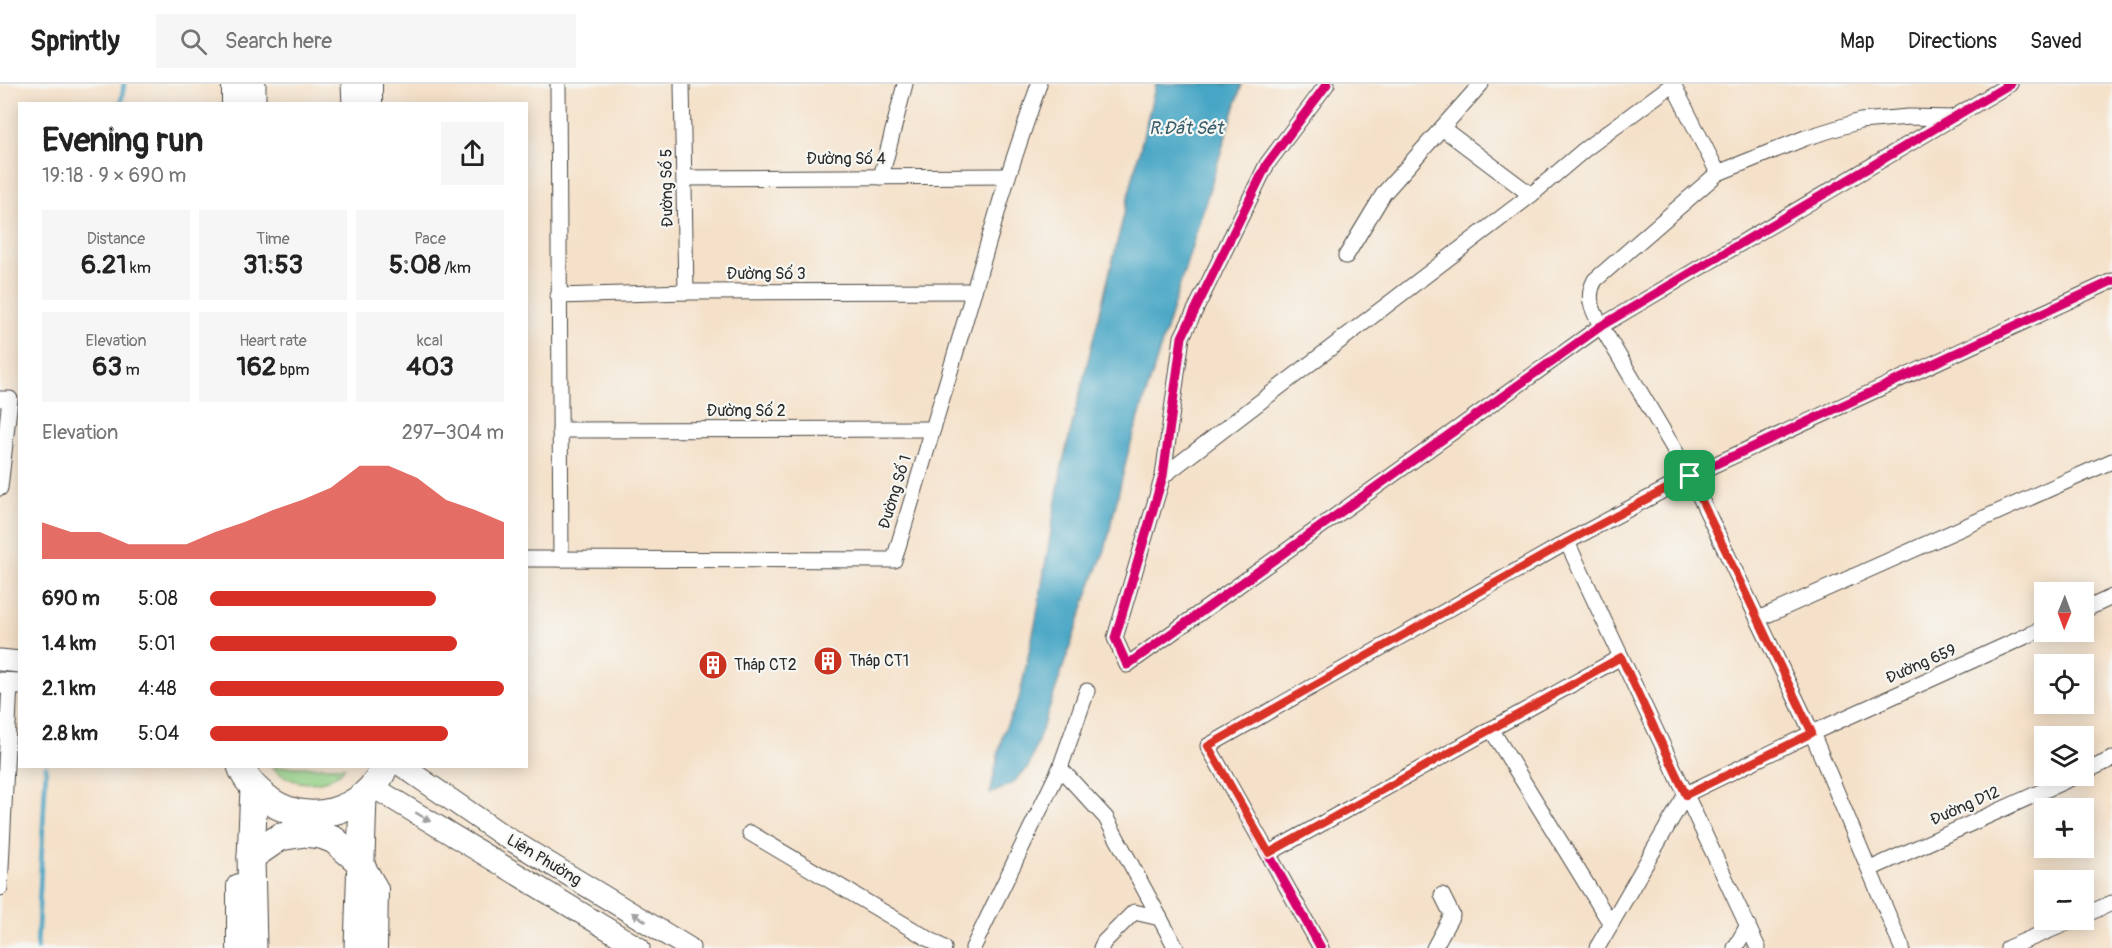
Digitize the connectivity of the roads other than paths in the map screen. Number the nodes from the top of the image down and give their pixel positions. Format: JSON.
{"nodes":[{"id":1,"x":234,"y":84,"type":"edge"},
{"id":2,"x":252,"y":84,"type":"edge"},
{"id":3,"x":356,"y":84,"type":"edge"},
{"id":4,"x":370,"y":84,"type":"edge"},
{"id":5,"x":558,"y":84,"type":"edge"},
{"id":6,"x":682,"y":84,"type":"edge"},
{"id":7,"x":905,"y":84,"type":"edge"},
{"id":8,"x":1039,"y":84,"type":"edge"},
{"id":9,"x":1327,"y":84,"type":"edge"},
{"id":10,"x":1481,"y":84,"type":"edge"},
{"id":11,"x":1673,"y":84,"type":"edge"},
{"id":12,"x":2010,"y":84,"type":"edge"},
{"id":13,"x":234,"y":102,"type":"edge"},
{"id":14,"x":252,"y":102,"type":"edge"},
{"id":15,"x":356,"y":102,"type":"edge"},
{"id":16,"x":369,"y":102,"type":"edge"},
{"id":17,"x":1954,"y":118,"type":"junction"},
{"id":18,"x":1442,"y":128,"type":"junction"},
{"id":19,"x":1718,"y":173,"type":"junction"},
{"id":20,"x":1008,"y":176,"type":"junction"},
{"id":21,"x":881,"y":177,"type":"junction"},
{"id":22,"x":685,"y":178,"type":"junction"},
{"id":23,"x":1531,"y":195,"type":"junction"},
{"id":24,"x":1346,"y":256,"type":"dead end"},
{"id":25,"x":2112,"y":281,"type":"edge"},
{"id":26,"x":974,"y":291,"type":"junction"},
{"id":27,"x":686,"y":292,"type":"junction"},
{"id":28,"x":558,"y":296,"type":"junction"},
{"id":29,"x":1601,"y":326,"type":"junction"},
{"id":30,"x":5,"y":399,"type":"edge"},
{"id":31,"x":933,"y":429,"type":"junction"},
{"id":32,"x":560,"y":430,"type":"junction"},
{"id":33,"x":2112,"y":461,"type":"edge"},
{"id":34,"x":1163,"y":476,"type":"junction"},
{"id":35,"x":1690,"y":476,"type":"junction"},
{"id":36,"x":0,"y":488,"type":"edge"},
{"id":37,"x":1567,"y":542,"type":"junction"},
{"id":38,"x":528,"y":559,"type":"edge"},
{"id":39,"x":561,"y":559,"type":"junction"},
{"id":40,"x":2112,"y":597,"type":"edge"},
{"id":41,"x":2094,"y":605,"type":"edge"},
{"id":42,"x":1758,"y":620,"type":"junction"},
{"id":43,"x":2034,"y":633,"type":"edge"},
{"id":44,"x":1621,"y":657,"type":"junction"},
{"id":45,"x":10,"y":684,"type":"edge"},
{"id":46,"x":1087,"y":691,"type":"dead end"},
{"id":47,"x":1491,"y":729,"type":"junction"},
{"id":48,"x":1812,"y":733,"type":"junction"},
{"id":49,"x":2112,"y":759,"type":"edge"},
{"id":50,"x":2094,"y":767,"type":"edge"},
{"id":51,"x":405,"y":768,"type":"edge"},
{"id":52,"x":430,"y":768,"type":"edge"},
{"id":53,"x":1060,"y":768,"type":"junction"},
{"id":54,"x":245,"y":780,"type":"edge"},
{"id":55,"x":2054,"y":786,"type":"edge"},
{"id":56,"x":371,"y":791,"type":"edge"},
{"id":57,"x":1686,"y":795,"type":"junction"},
{"id":58,"x":750,"y":832,"type":"dead end"},
{"id":59,"x":501,"y":834,"type":"junction"},
{"id":60,"x":1269,"y":853,"type":"junction"},
{"id":61,"x":251,"y":857,"type":"junction"},
{"id":62,"x":360,"y":863,"type":"junction"},
{"id":63,"x":1870,"y":869,"type":"junction"},
{"id":64,"x":0,"y":888,"type":"edge"},
{"id":65,"x":1442,"y":895,"type":"dead end"},
{"id":66,"x":2112,"y":903,"type":"edge"},
{"id":67,"x":2094,"y":911,"type":"edge"},
{"id":68,"x":1160,"y":918,"type":"junction"},
{"id":69,"x":1611,"y":924,"type":"junction"},
{"id":70,"x":1748,"y":925,"type":"junction"},
{"id":71,"x":2059,"y":930,"type":"edge"},
{"id":72,"x":2040,"y":942,"type":"edge"},
{"id":73,"x":239,"y":948,"type":"edge"},
{"id":74,"x":253,"y":948,"type":"edge"},
{"id":75,"x":358,"y":948,"type":"edge"},
{"id":76,"x":375,"y":948,"type":"edge"},
{"id":77,"x":639,"y":948,"type":"edge"},
{"id":78,"x":688,"y":948,"type":"edge"},
{"id":79,"x":944,"y":948,"type":"edge"},
{"id":80,"x":973,"y":948,"type":"edge"},
{"id":81,"x":1101,"y":948,"type":"edge"},
{"id":82,"x":1176,"y":948,"type":"edge"},
{"id":83,"x":1321,"y":948,"type":"edge"},
{"id":84,"x":1434,"y":948,"type":"edge"},
{"id":85,"x":1597,"y":948,"type":"edge"},
{"id":86,"x":1734,"y":948,"type":"edge"},
{"id":87,"x":1758,"y":948,"type":"edge"},
{"id":88,"x":1902,"y":948,"type":"edge"},
{"id":89,"x":2008,"y":948,"type":"edge"}],
"edges":[{"from":1,"to":13,"type":"main road"},
{"from":2,"to":14,"type":"highway"},
{"from":3,"to":15,"type":"highway"},
{"from":4,"to":16,"type":"main road"},
{"from":5,"to":28,"type":"street"},
{"from":6,"to":22,"type":"street","name":"Đường Số 5"},
{"from":7,"to":21,"type":"street"},
{"from":8,"to":20,"type":"street","name":"Đường Số 1"},
{"from":9,"to":34,"type":"street"},
{"from":10,"to":18,"type":"street"},
{"from":11,"to":19,"type":"street"},
{"from":11,"to":23,"type":"street"},
{"from":12,"to":17,"type":"street"},
{"from":17,"to":19,"type":"street"},
{"from":17,"to":29,"type":"street"},
{"from":18,"to":23,"type":"street"},
{"from":18,"to":24,"type":"street"},
{"from":19,"to":29,"type":"street"},
{"from":20,"to":21,"type":"street","name":"Đường Số 4"},
{"from":20,"to":26,"type":"street","name":"Đường Số 1"},
{"from":21,"to":22,"type":"street","name":"Đường Số 4"},
{"from":22,"to":27,"type":"street","name":"Đường Số 5"},
{"from":23,"to":34,"type":"street"},
{"from":25,"to":35,"type":"street"},
{"from":26,"to":27,"type":"street","name":"Đường Số 3"},
{"from":26,"to":31,"type":"street","name":"Đường Số 1"},
{"from":27,"to":28,"type":"street","name":"Đường Số 3"},
{"from":28,"to":32,"type":"street"},
{"from":29,"to":34,"type":"street"},
{"from":29,"to":35,"type":"street"},
{"from":30,"to":36,"type":"street"},
{"from":31,"to":32,"type":"street","name":"Đường Số 2"},
{"from":31,"to":39,"type":"street","name":"Đường Số 1"},
{"from":32,"to":39,"type":"street"},
{"from":33,"to":42,"type":"street"},
{"from":35,"to":37,"type":"street"},
{"from":35,"to":42,"type":"street"},
{"from":37,"to":44,"type":"street"},
{"from":37,"to":60,"type":"street"},
{"from":38,"to":39,"type":"street","name":"Đường Số 1"},
{"from":40,"to":41,"type":"street"},
{"from":42,"to":48,"type":"street"},
{"from":43,"to":48,"type":"street","name":"Đường 659"},
{"from":44,"to":47,"type":"street"},
{"from":44,"to":57,"type":"street"},
{"from":45,"to":64,"type":"street"},
{"from":46,"to":53,"type":"street"},
{"from":47,"to":60,"type":"street"},
{"from":47,"to":69,"type":"street"},
{"from":48,"to":57,"type":"street","name":"Đường 659"},
{"from":48,"to":63,"type":"street"},
{"from":49,"to":50,"type":"street"},
{"from":51,"to":59,"type":"street","name":"Liên Phường"},
{"from":52,"to":59,"type":"street"},
{"from":53,"to":68,"type":"street"},
{"from":53,"to":80,"type":"street"},
{"from":54,"to":56,"type":"highway"},
{"from":54,"to":61,"type":"highway"},
{"from":55,"to":63,"type":"street","name":"Đường D12"},
{"from":56,"to":62,"type":"highway"},
{"from":56,"to":77,"type":"street","name":"Liên Phường","one_way":true},
{"from":57,"to":69,"type":"street"},
{"from":57,"to":70,"type":"street"},
{"from":58,"to":79,"type":"street"},
{"from":78,"to":59,"type":"street","name":"Liên Phường","one_way":true},
{"from":60,"to":83,"type":"street"},
{"from":61,"to":62,"type":"highway"},
{"from":61,"to":73,"type":"main road"},
{"from":61,"to":74,"type":"highway"},
{"from":62,"to":75,"type":"highway"},
{"from":62,"to":76,"type":"main road"},
{"from":63,"to":88,"type":"street"},
{"from":65,"to":84,"type":"street"},
{"from":66,"to":67,"type":"street"},
{"from":68,"to":81,"type":"street"},
{"from":68,"to":82,"type":"street"},
{"from":69,"to":85,"type":"street"},
{"from":70,"to":86,"type":"street"},
{"from":70,"to":87,"type":"street"},
{"from":71,"to":72,"type":"street"},
{"from":72,"to":89,"type":"street"}]}
